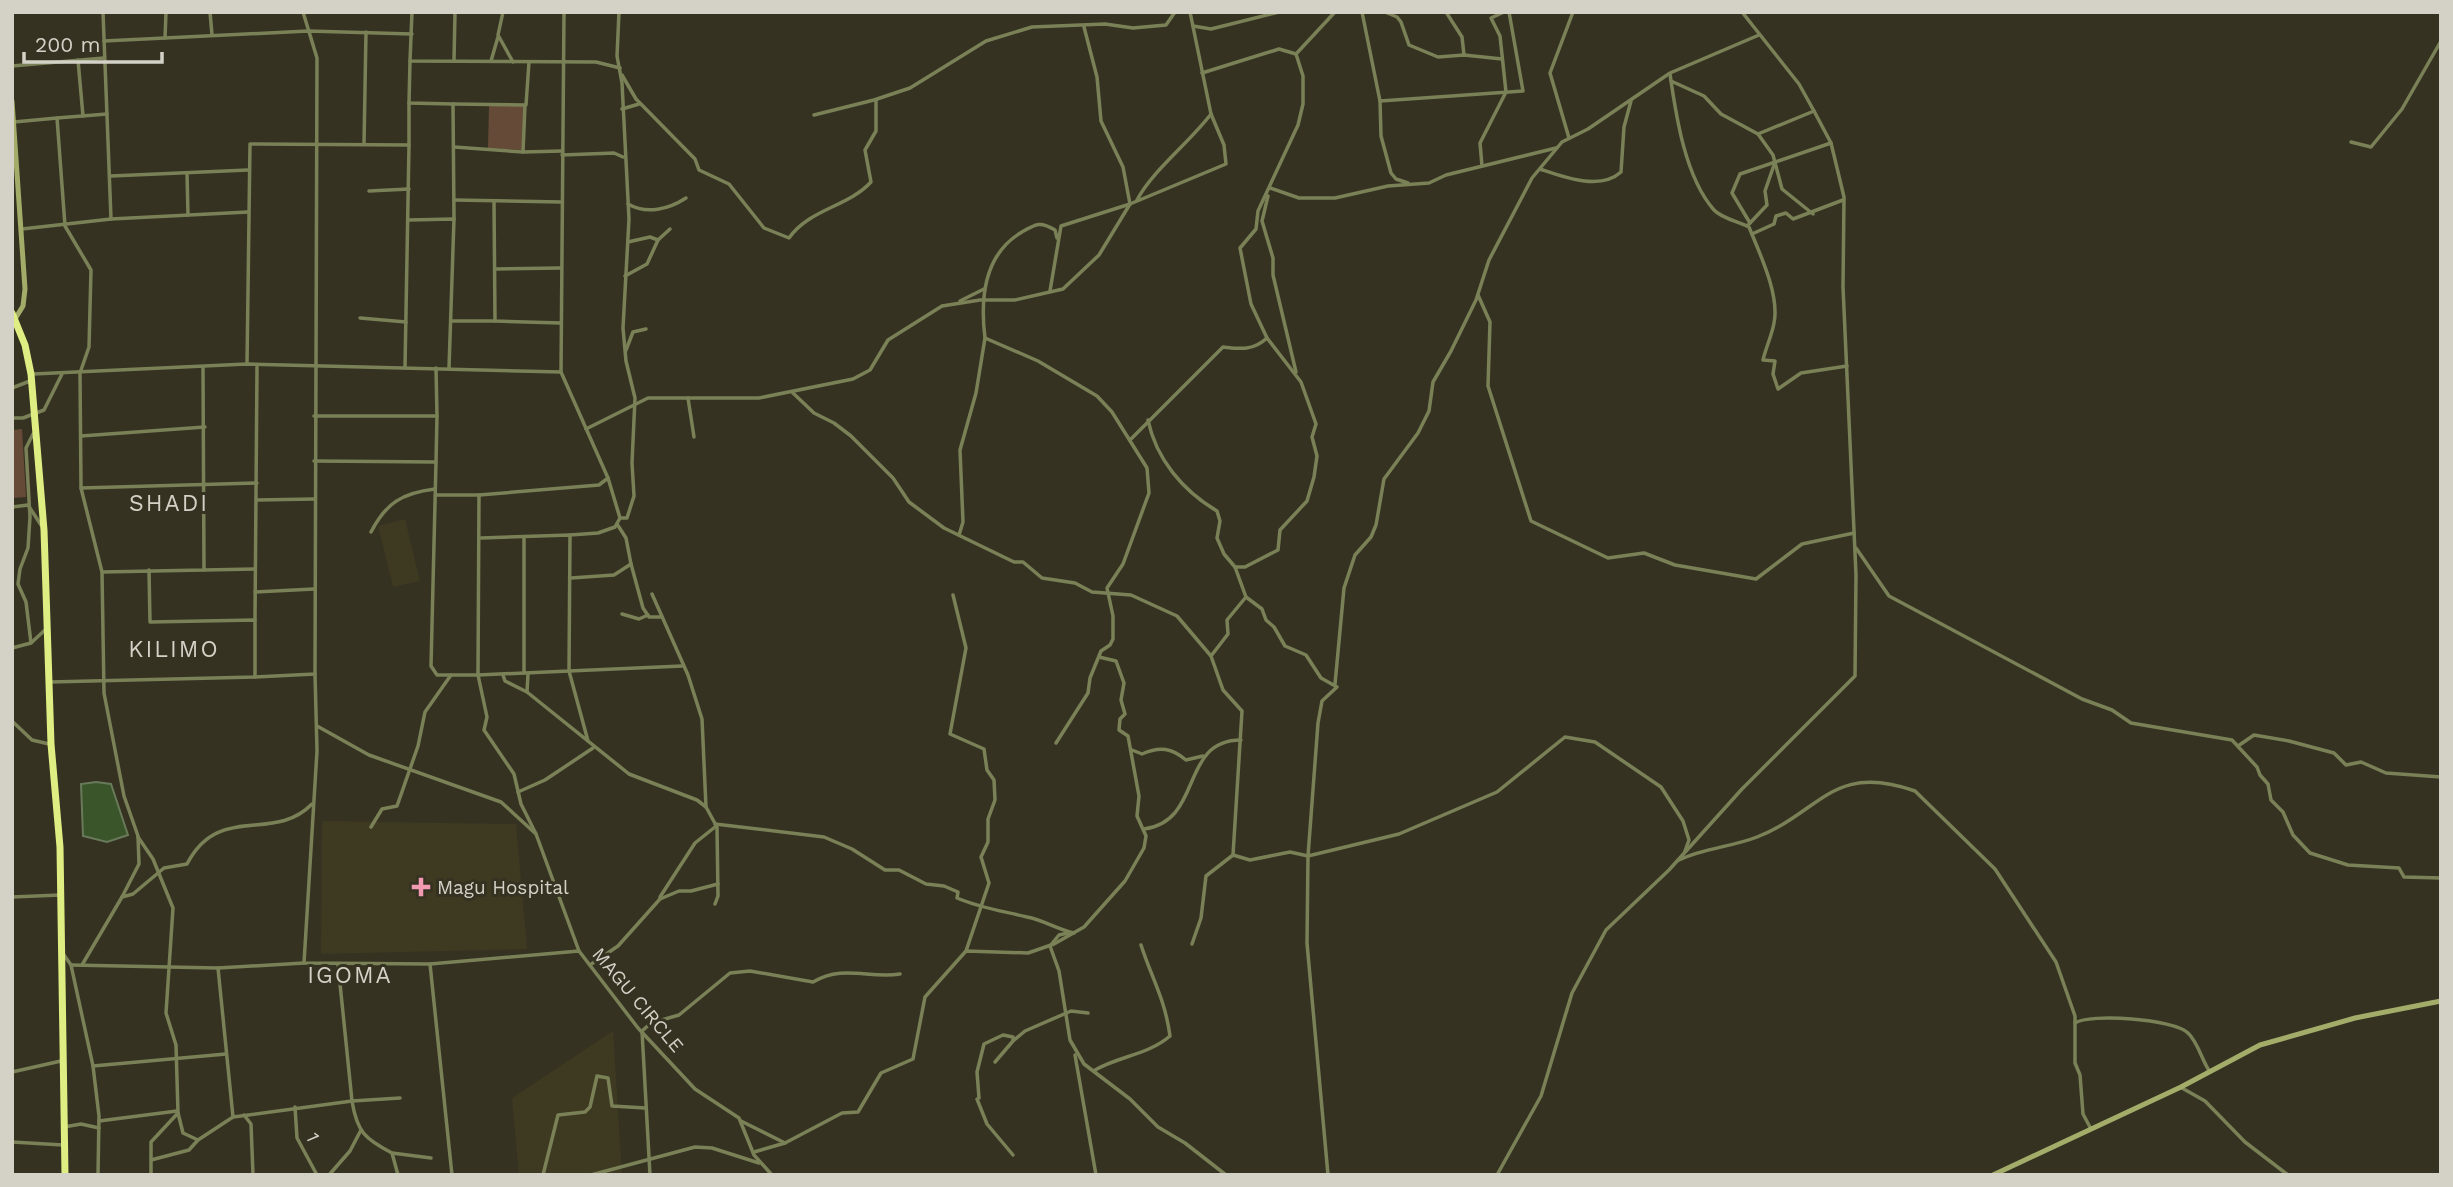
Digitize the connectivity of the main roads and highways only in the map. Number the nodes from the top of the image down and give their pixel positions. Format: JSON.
{"nodes":[{"id":1,"x":12,"y":101,"type":"edge"},
{"id":2,"x":14,"y":122,"type":"edge"},
{"id":3,"x":14,"y":316,"type":"edge"},
{"id":4,"x":2441,"y":1001,"type":"edge"},
{"id":5,"x":65,"y":1175,"type":"edge"},
{"id":6,"x":1993,"y":1175,"type":"edge"}],
"edges":[{"from":1,"to":2,"type":"main road"},
{"from":2,"to":3,"type":"main road"},
{"from":3,"to":5,"type":"highway"},
{"from":4,"to":6,"type":"main road"}]}
